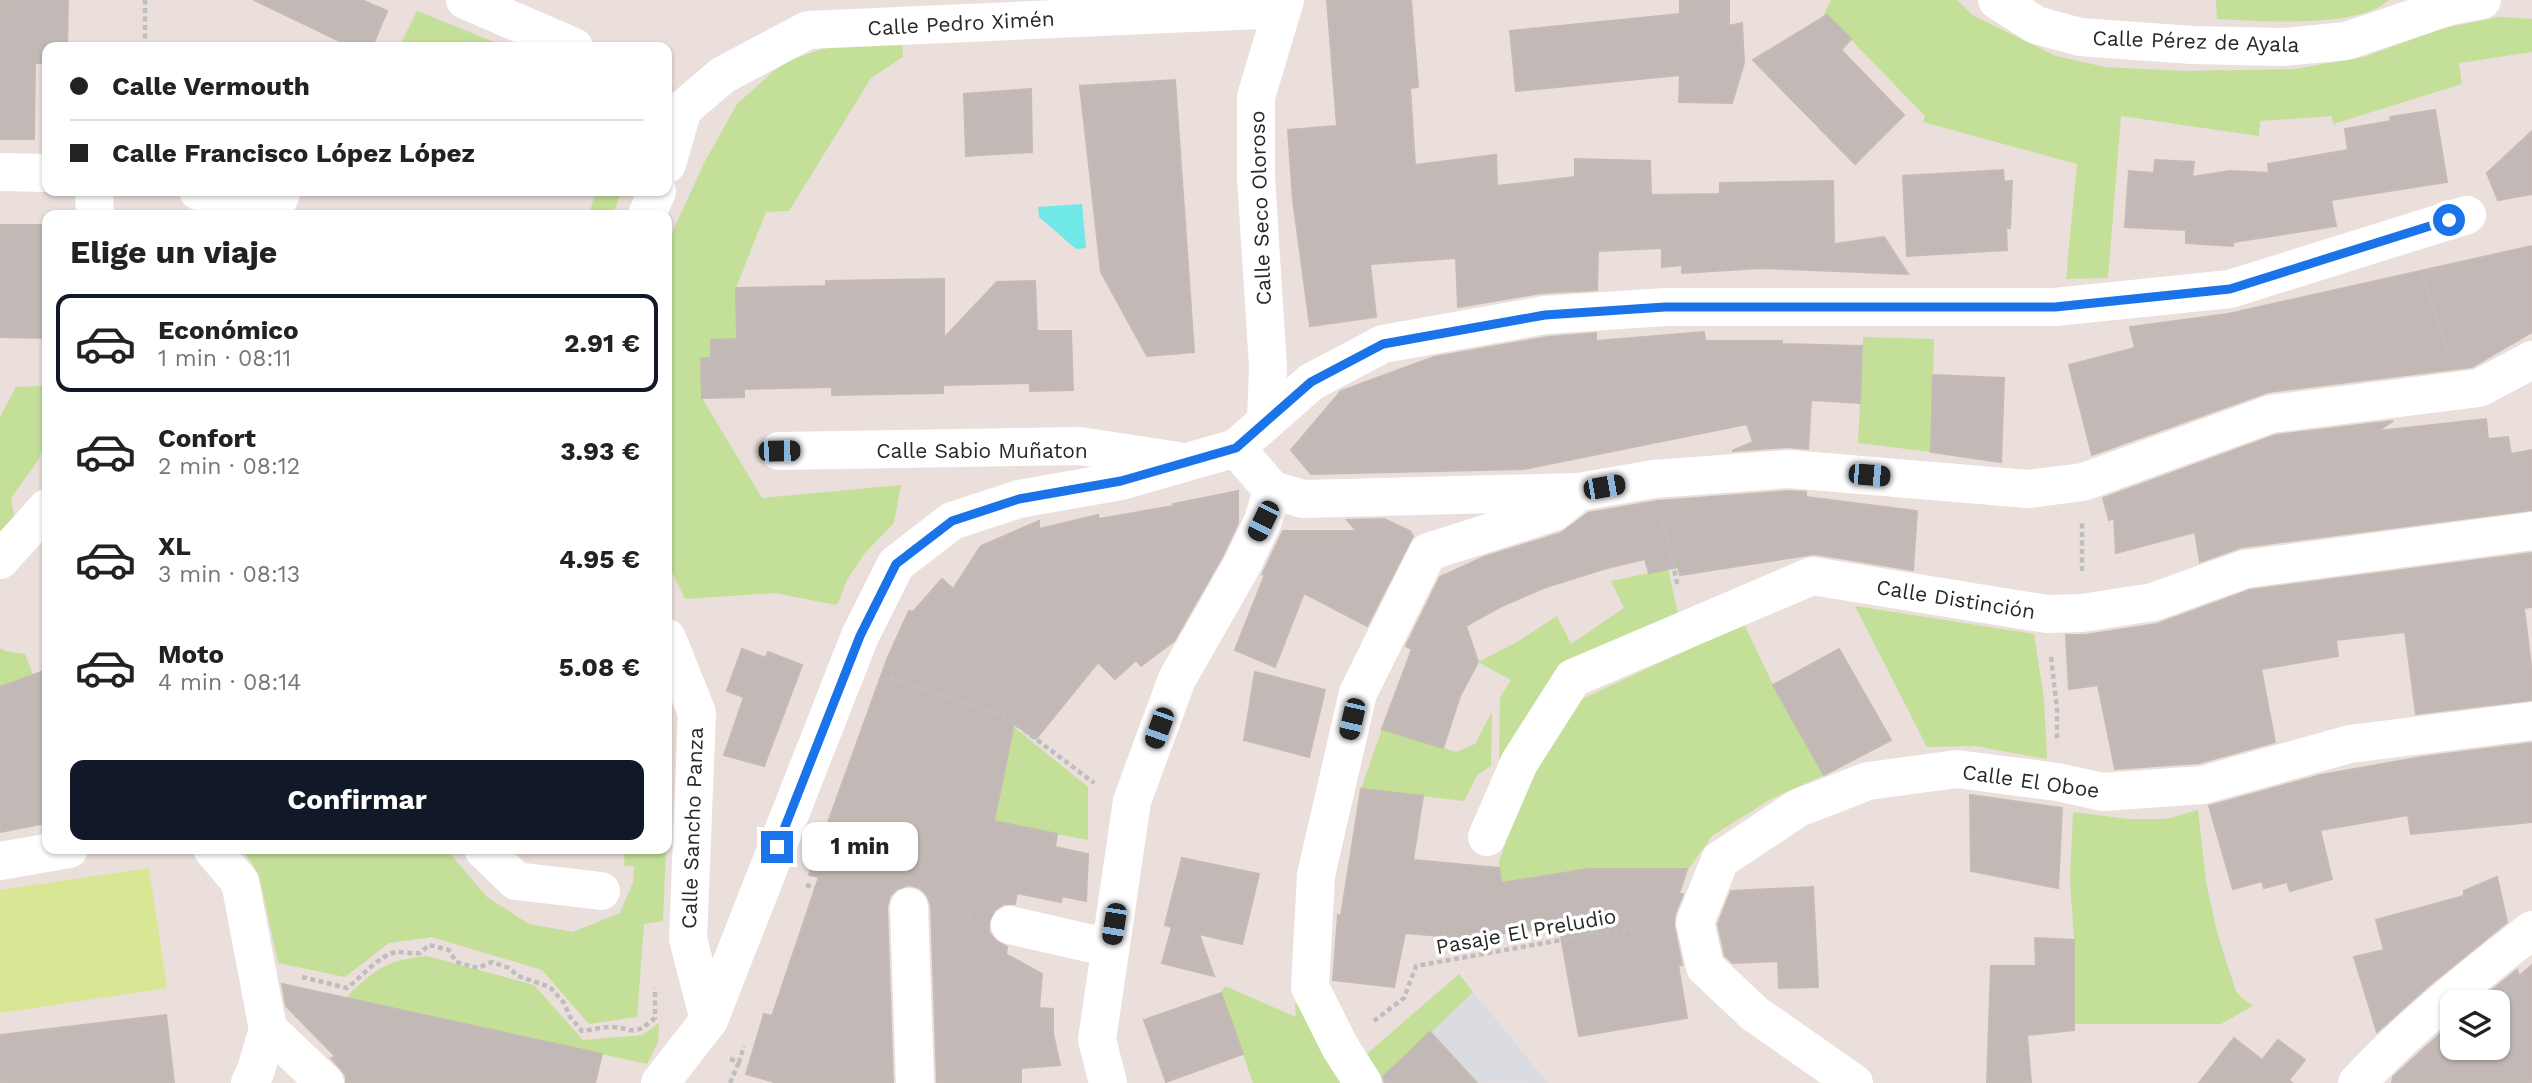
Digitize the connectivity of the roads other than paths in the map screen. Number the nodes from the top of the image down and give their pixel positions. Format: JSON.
{"nodes":[{"id":1,"x":1997,"y":0,"type":"edge"},
{"id":2,"x":2482,"y":0,"type":"edge"},
{"id":3,"x":470,"y":1,"type":"edge"},
{"id":4,"x":1283,"y":4,"type":"edge"},
{"id":5,"x":563,"y":42,"type":"edge"},
{"id":6,"x":675,"y":103,"type":"edge"},
{"id":7,"x":672,"y":126,"type":"edge"},
{"id":8,"x":0,"y":172,"type":"edge"},
{"id":9,"x":42,"y":173,"type":"edge"},
{"id":10,"x":215,"y":196,"type":"edge"},
{"id":11,"x":248,"y":210,"type":"edge"},
{"id":12,"x":2467,"y":215,"type":"dead end"},
{"id":13,"x":2532,"y":360,"type":"edge"},
{"id":14,"x":1266,"y":420,"type":"junction"},
{"id":15,"x":1236,"y":448,"type":"junction"},
{"id":16,"x":779,"y":451,"type":"dead end"},
{"id":17,"x":1185,"y":463,"type":"junction"},
{"id":18,"x":1272,"y":490,"type":"junction"},
{"id":19,"x":1579,"y":492,"type":"junction"},
{"id":20,"x":42,"y":514,"type":"edge"},
{"id":21,"x":2532,"y":531,"type":"edge"},
{"id":22,"x":0,"y":560,"type":"edge"},
{"id":23,"x":672,"y":650,"type":"edge"},
{"id":24,"x":2532,"y":721,"type":"edge"},
{"id":25,"x":1488,"y":837,"type":"dead end"},
{"id":26,"x":42,"y":854,"type":"edge"},
{"id":27,"x":216,"y":854,"type":"edge"},
{"id":28,"x":488,"y":854,"type":"edge"},
{"id":29,"x":0,"y":861,"type":"edge"},
{"id":30,"x":601,"y":891,"type":"dead end"},
{"id":31,"x":891,"y":907,"type":"road end"},
{"id":32,"x":1010,"y":925,"type":"dead end"},
{"id":33,"x":2532,"y":930,"type":"edge"},
{"id":34,"x":1110,"y":948,"type":"junction"},
{"id":35,"x":709,"y":1020,"type":"junction"},
{"id":36,"x":268,"y":1029,"type":"junction"},
{"id":37,"x":250,"y":1083,"type":"edge"},
{"id":38,"x":325,"y":1083,"type":"edge"},
{"id":39,"x":660,"y":1083,"type":"edge"},
{"id":40,"x":915,"y":1083,"type":"edge"},
{"id":41,"x":1108,"y":1083,"type":"edge"},
{"id":42,"x":1363,"y":1083,"type":"edge"},
{"id":43,"x":1854,"y":1083,"type":"edge"},
{"id":44,"x":2357,"y":1083,"type":"edge"}],
"edges":[{"from":1,"to":2,"type":"street","name":"Calle Pérez de Ayala"},
{"from":3,"to":5,"type":"street"},
{"from":4,"to":6,"type":"street","name":"Calle Pedro Ximén"},
{"from":4,"to":14,"type":"street","name":"Calle Seco Oloroso"},
{"from":6,"to":7,"type":"street"},
{"from":8,"to":9,"type":"street"},
{"from":10,"to":11,"type":"street"},
{"from":12,"to":14,"type":"street"},
{"from":13,"to":19,"type":"street"},
{"from":14,"to":15,"type":"street"},
{"from":15,"to":17,"type":"street"},
{"from":15,"to":18,"type":"street"},
{"from":16,"to":17,"type":"street","name":"Calle Sabio Muñaton"},
{"from":17,"to":35,"type":"street"},
{"from":18,"to":19,"type":"street"},
{"from":18,"to":34,"type":"street"},
{"from":19,"to":42,"type":"street"},
{"from":20,"to":22,"type":"street"},
{"from":21,"to":25,"type":"street","name":"Calle Distinción"},
{"from":23,"to":35,"type":"street","name":"Calle Sancho Panza"},
{"from":24,"to":43,"type":"street","name":"Calle El Oboe"},
{"from":26,"to":29,"type":"street"},
{"from":27,"to":36,"type":"street"},
{"from":28,"to":30,"type":"street"},
{"from":31,"to":40,"type":"street"},
{"from":32,"to":34,"type":"street"},
{"from":33,"to":44,"type":"street"},
{"from":34,"to":41,"type":"street"},
{"from":35,"to":39,"type":"street"},
{"from":36,"to":37,"type":"street"},
{"from":36,"to":38,"type":"street"}]}
